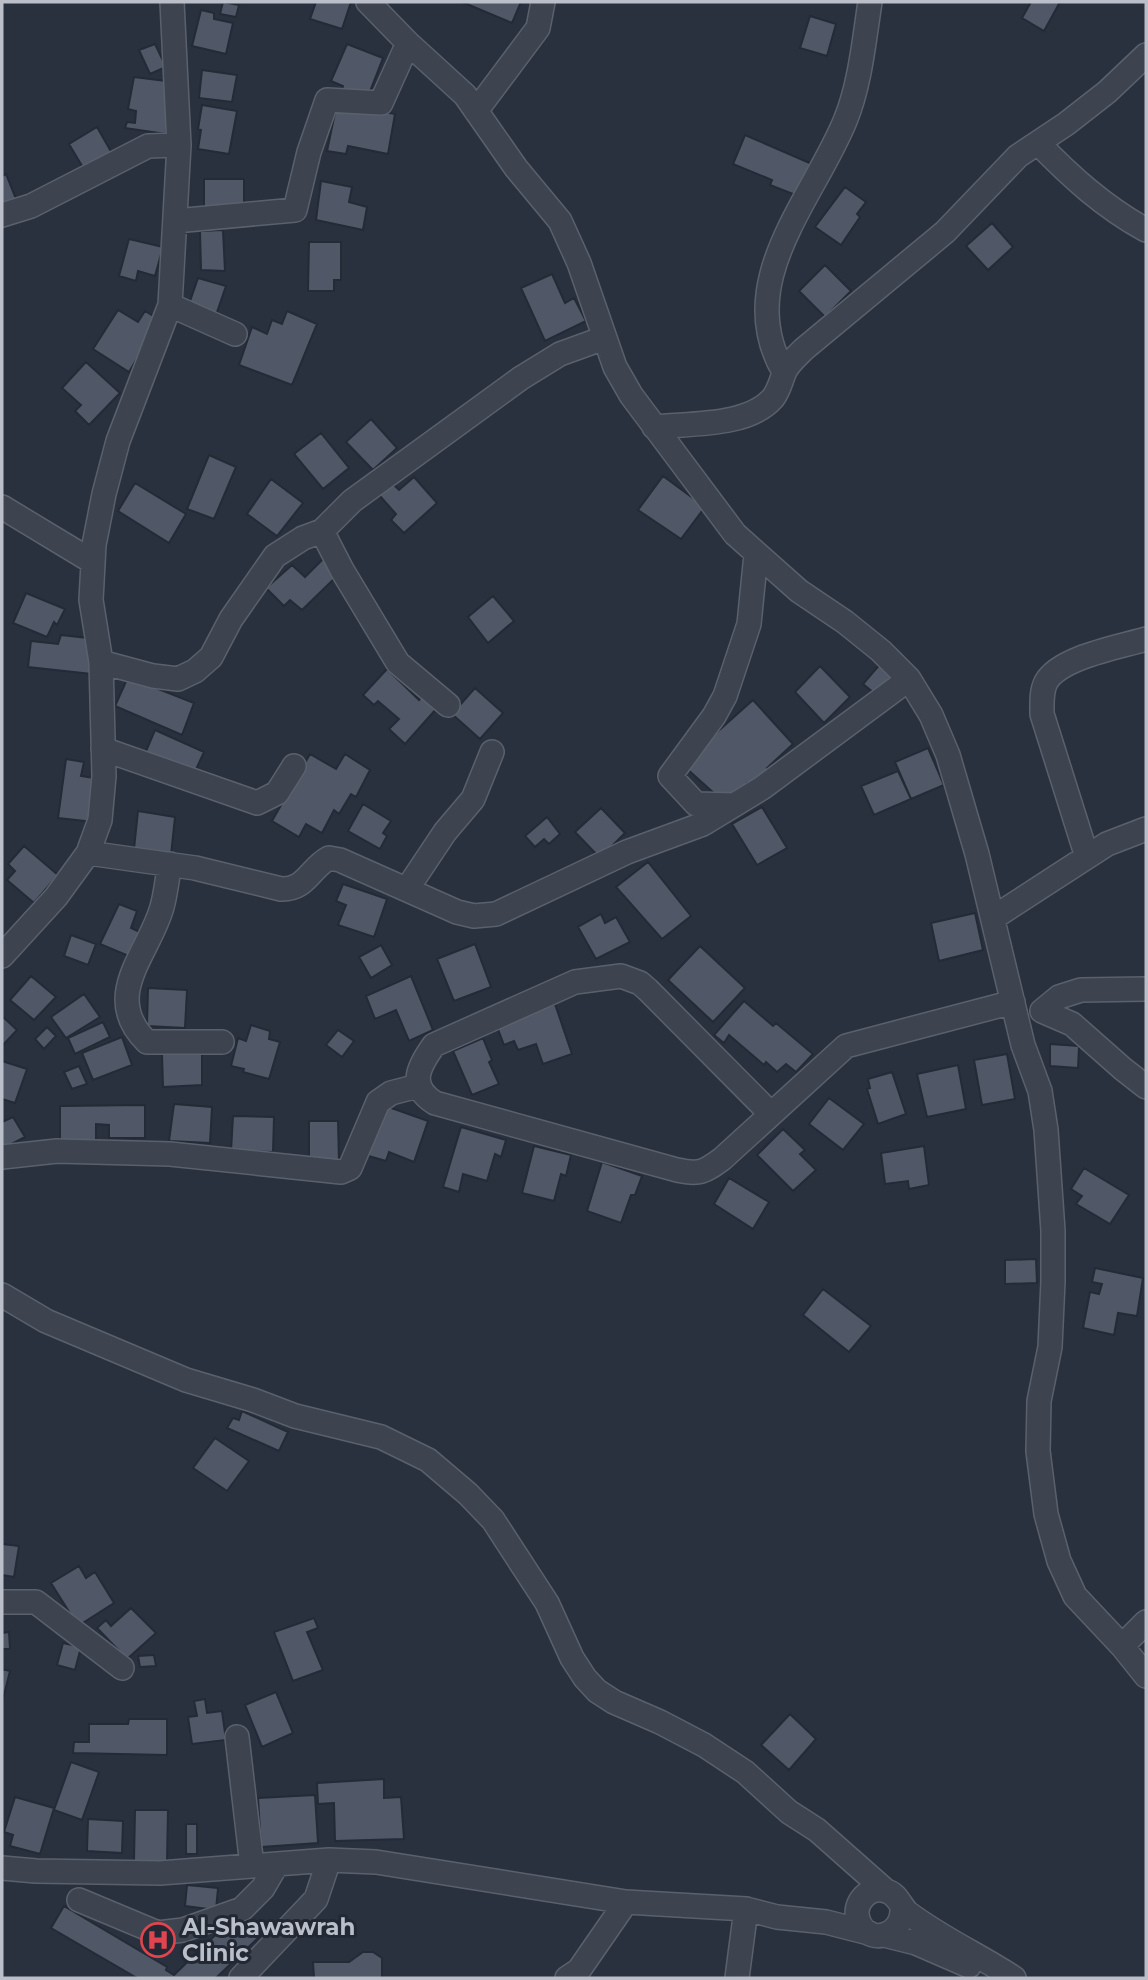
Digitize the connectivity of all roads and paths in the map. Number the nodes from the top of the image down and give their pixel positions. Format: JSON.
{"nodes":[{"id":1,"x":172,"y":2,"type":"edge"},
{"id":2,"x":369,"y":2,"type":"edge"},
{"id":3,"x":543,"y":2,"type":"edge"},
{"id":4,"x":870,"y":2,"type":"edge"},
{"id":5,"x":408,"y":43,"type":"junction"},
{"id":6,"x":1146,"y":55,"type":"edge"},
{"id":7,"x":476,"y":111,"type":"junction"},
{"id":8,"x":1038,"y":143,"type":"junction"},
{"id":9,"x":178,"y":145,"type":"junction"},
{"id":10,"x":2,"y":215,"type":"edge"},
{"id":11,"x":175,"y":221,"type":"junction"},
{"id":12,"x":1146,"y":230,"type":"edge"},
{"id":13,"x":170,"y":305,"type":"junction"},
{"id":14,"x":235,"y":334,"type":"dead end"},
{"id":15,"x":604,"y":338,"type":"junction"},
{"id":16,"x":785,"y":372,"type":"junction"},
{"id":17,"x":654,"y":427,"type":"junction"},
{"id":18,"x":2,"y":507,"type":"edge"},
{"id":19,"x":322,"y":531,"type":"junction"},
{"id":20,"x":756,"y":554,"type":"junction"},
{"id":21,"x":93,"y":562,"type":"junction"},
{"id":22,"x":1146,"y":639,"type":"edge"},
{"id":23,"x":101,"y":662,"type":"junction"},
{"id":24,"x":909,"y":679,"type":"junction"},
{"id":25,"x":448,"y":705,"type":"dead end"},
{"id":26,"x":103,"y":748,"type":"junction"},
{"id":27,"x":492,"y":751,"type":"dead end"},
{"id":28,"x":294,"y":766,"type":"dead end"},
{"id":29,"x":734,"y":805,"type":"junction"},
{"id":30,"x":1146,"y":828,"type":"edge"},
{"id":31,"x":88,"y":853,"type":"junction"},
{"id":32,"x":1087,"y":857,"type":"junction"},
{"id":33,"x":170,"y":864,"type":"junction"},
{"id":34,"x":407,"y":890,"type":"junction"},
{"id":35,"x":993,"y":918,"type":"junction"},
{"id":36,"x":2,"y":956,"type":"edge"},
{"id":37,"x":1146,"y":989,"type":"edge"},
{"id":38,"x":1013,"y":1002,"type":"junction"},
{"id":39,"x":222,"y":1042,"type":"dead end"},
{"id":40,"x":418,"y":1086,"type":"junction"},
{"id":41,"x":1146,"y":1087,"type":"edge"},
{"id":42,"x":771,"y":1114,"type":"junction"},
{"id":43,"x":2,"y":1157,"type":"edge"},
{"id":44,"x":2,"y":1295,"type":"edge"},
{"id":45,"x":2,"y":1602,"type":"edge"},
{"id":46,"x":1146,"y":1622,"type":"edge"},
{"id":47,"x":1122,"y":1646,"type":"junction"},
{"id":48,"x":122,"y":1668,"type":"dead end"},
{"id":49,"x":1146,"y":1676,"type":"edge"},
{"id":50,"x":237,"y":1737,"type":"dead end"},
{"id":51,"x":789,"y":1812,"type":"junction"},
{"id":52,"x":329,"y":1860,"type":"junction"},
{"id":53,"x":277,"y":1864,"type":"junction"},
{"id":54,"x":252,"y":1866,"type":"junction"},
{"id":55,"x":2,"y":1868,"type":"edge"},
{"id":56,"x":886,"y":1891,"type":"junction"},
{"id":57,"x":79,"y":1900,"type":"dead end"},
{"id":58,"x":626,"y":1902,"type":"junction"},
{"id":59,"x":859,"y":1902,"type":"junction"},
{"id":60,"x":902,"y":1908,"type":"junction"},
{"id":61,"x":746,"y":1909,"type":"junction"},
{"id":62,"x":876,"y":1934,"type":"junction"},
{"id":63,"x":241,"y":1978,"type":"edge"},
{"id":64,"x":567,"y":1978,"type":"edge"},
{"id":65,"x":737,"y":1978,"type":"edge"},
{"id":66,"x":1012,"y":1978,"type":"edge"}],
"edges":[{"from":1,"to":9,"type":"street"},
{"from":2,"to":5,"type":"street"},
{"from":3,"to":7,"type":"street"},
{"from":4,"to":16,"type":"street"},
{"from":5,"to":7,"type":"street"},
{"from":5,"to":11,"type":"street"},
{"from":6,"to":8,"type":"street"},
{"from":7,"to":15,"type":"street"},
{"from":8,"to":12,"type":"street"},
{"from":8,"to":16,"type":"street"},
{"from":9,"to":10,"type":"street"},
{"from":9,"to":11,"type":"street"},
{"from":11,"to":13,"type":"street"},
{"from":13,"to":14,"type":"street"},
{"from":13,"to":21,"type":"street"},
{"from":15,"to":17,"type":"street"},
{"from":15,"to":19,"type":"street"},
{"from":16,"to":17,"type":"street"},
{"from":17,"to":20,"type":"street"},
{"from":18,"to":21,"type":"street"},
{"from":19,"to":23,"type":"street"},
{"from":19,"to":25,"type":"street"},
{"from":20,"to":24,"type":"street"},
{"from":20,"to":29,"type":"street"},
{"from":21,"to":23,"type":"street"},
{"from":22,"to":32,"type":"street"},
{"from":23,"to":26,"type":"street"},
{"from":24,"to":29,"type":"street"},
{"from":24,"to":35,"type":"street"},
{"from":26,"to":28,"type":"street"},
{"from":26,"to":31,"type":"street"},
{"from":27,"to":34,"type":"street"},
{"from":29,"to":34,"type":"street"},
{"from":30,"to":32,"type":"street"},
{"from":31,"to":33,"type":"street"},
{"from":31,"to":36,"type":"street"},
{"from":32,"to":35,"type":"street"},
{"from":33,"to":34,"type":"street"},
{"from":33,"to":39,"type":"street"},
{"from":35,"to":38,"type":"street"},
{"from":37,"to":41,"type":"street"},
{"from":38,"to":42,"type":"street"},
{"from":38,"to":47,"type":"street"},
{"from":40,"to":42,"type":"street"},
{"from":40,"to":42,"type":"street"},
{"from":40,"to":43,"type":"street"},
{"from":44,"to":51,"type":"street"},
{"from":45,"to":48,"type":"street"},
{"from":46,"to":47,"type":"street"},
{"from":47,"to":49,"type":"street"},
{"from":50,"to":54,"type":"street"},
{"from":51,"to":56,"type":"street"},
{"from":51,"to":59,"type":"street"},
{"from":52,"to":53,"type":"street"},
{"from":52,"to":58,"type":"street"},
{"from":52,"to":63,"type":"street"},
{"from":53,"to":54,"type":"street"},
{"from":53,"to":57,"type":"street"},
{"from":54,"to":55,"type":"street"},
{"from":56,"to":59,"type":"street"},
{"from":56,"to":60,"type":"street"},
{"from":58,"to":61,"type":"street"},
{"from":58,"to":64,"type":"street"},
{"from":59,"to":61,"type":"street"},
{"from":59,"to":62,"type":"street"},
{"from":60,"to":62,"type":"street"},
{"from":60,"to":66,"type":"street"},
{"from":61,"to":62,"type":"street"},
{"from":61,"to":65,"type":"street"},
{"from":62,"to":66,"type":"street"}]}
